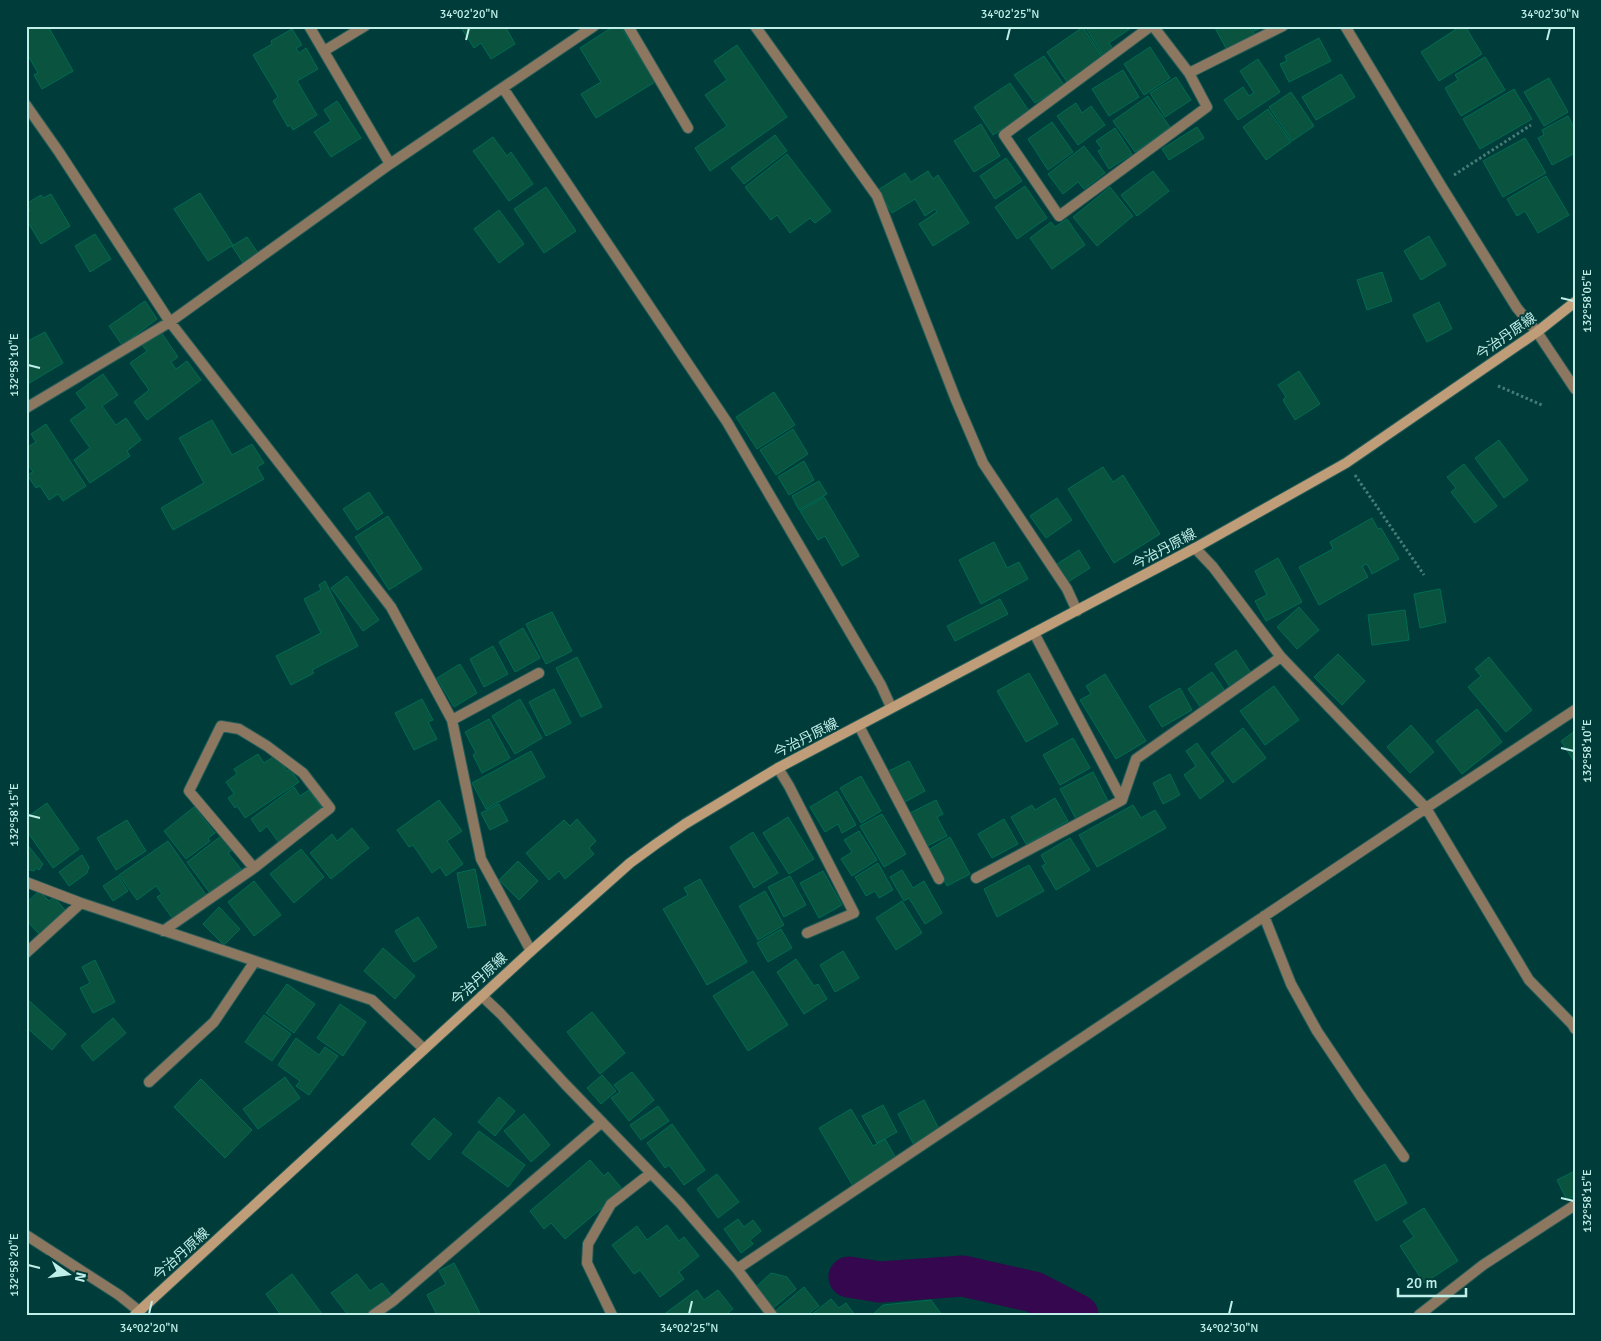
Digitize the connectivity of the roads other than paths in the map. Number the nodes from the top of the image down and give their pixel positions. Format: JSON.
{"nodes":[{"id":1,"x":309,"y":26,"type":"edge"},
{"id":2,"x":365,"y":26,"type":"edge"},
{"id":3,"x":594,"y":26,"type":"edge"},
{"id":4,"x":628,"y":26,"type":"edge"},
{"id":5,"x":755,"y":26,"type":"edge"},
{"id":6,"x":1152,"y":26,"type":"edge"},
{"id":7,"x":1283,"y":26,"type":"edge"},
{"id":8,"x":1345,"y":26,"type":"edge"},
{"id":9,"x":324,"y":51,"type":"junction"},
{"id":10,"x":1189,"y":73,"type":"junction"},
{"id":11,"x":503,"y":88,"type":"junction"},
{"id":12,"x":26,"y":105,"type":"edge"},
{"id":13,"x":688,"y":128,"type":"dead end"},
{"id":14,"x":390,"y":164,"type":"junction"},
{"id":15,"x":1575,"y":302,"type":"edge"},
{"id":16,"x":170,"y":322,"type":"junction"},
{"id":17,"x":1537,"y":332,"type":"junction"},
{"id":18,"x":1575,"y":389,"type":"edge"},
{"id":19,"x":26,"y":408,"type":"edge"},
{"id":20,"x":1195,"y":548,"type":"junction"},
{"id":21,"x":1077,"y":611,"type":"junction"},
{"id":22,"x":1034,"y":633,"type":"junction"},
{"id":23,"x":1281,"y":657,"type":"junction"},
{"id":24,"x":539,"y":673,"type":"dead end"},
{"id":25,"x":891,"y":708,"type":"junction"},
{"id":26,"x":1575,"y":710,"type":"edge"},
{"id":27,"x":452,"y":720,"type":"junction"},
{"id":28,"x":858,"y":726,"type":"junction"},
{"id":29,"x":778,"y":768,"type":"junction"},
{"id":30,"x":1122,"y":800,"type":"junction"},
{"id":31,"x":1426,"y":808,"type":"junction"},
{"id":32,"x":254,"y":868,"type":"junction"},
{"id":33,"x":976,"y":878,"type":"dead end"},
{"id":34,"x":939,"y":879,"type":"dead end"},
{"id":35,"x":26,"y":882,"type":"edge"},
{"id":36,"x":81,"y":903,"type":"junction"},
{"id":37,"x":1264,"y":916,"type":"junction"},
{"id":38,"x":164,"y":932,"type":"junction"},
{"id":39,"x":807,"y":933,"type":"dead end"},
{"id":40,"x":531,"y":951,"type":"junction"},
{"id":41,"x":26,"y":954,"type":"edge"},
{"id":42,"x":255,"y":961,"type":"junction"},
{"id":43,"x":482,"y":996,"type":"junction"},
{"id":44,"x":1575,"y":1029,"type":"edge"},
{"id":45,"x":424,"y":1049,"type":"junction"},
{"id":46,"x":149,"y":1082,"type":"dead end"},
{"id":47,"x":602,"y":1122,"type":"junction"},
{"id":48,"x":1404,"y":1157,"type":"dead end"},
{"id":49,"x":651,"y":1173,"type":"junction"},
{"id":50,"x":1575,"y":1205,"type":"edge"},
{"id":51,"x":26,"y":1235,"type":"edge"},
{"id":52,"x":737,"y":1270,"type":"junction"},
{"id":53,"x":137,"y":1313,"type":"edge"},
{"id":54,"x":372,"y":1315,"type":"edge"},
{"id":55,"x":612,"y":1315,"type":"edge"},
{"id":56,"x":772,"y":1315,"type":"edge"},
{"id":57,"x":1419,"y":1315,"type":"edge"}],
"edges":[{"from":1,"to":9,"type":"street"},
{"from":2,"to":9,"type":"street"},
{"from":3,"to":11,"type":"street"},
{"from":4,"to":13,"type":"street"},
{"from":5,"to":21,"type":"street"},
{"from":6,"to":10,"type":"street"},
{"from":6,"to":10,"type":"street"},
{"from":7,"to":10,"type":"street"},
{"from":8,"to":17,"type":"street"},
{"from":9,"to":14,"type":"street"},
{"from":11,"to":14,"type":"street"},
{"from":11,"to":25,"type":"street"},
{"from":12,"to":16,"type":"street"},
{"from":14,"to":16,"type":"street"},
{"from":15,"to":17,"type":"main road","name":"今治丹原線"},
{"from":16,"to":19,"type":"street"},
{"from":16,"to":27,"type":"street"},
{"from":17,"to":18,"type":"street"},
{"from":17,"to":20,"type":"main road","name":"今治丹原線"},
{"from":20,"to":21,"type":"main road","name":"今治丹原線"},
{"from":20,"to":23,"type":"street"},
{"from":21,"to":22,"type":"main road","name":"今治丹原線"},
{"from":22,"to":25,"type":"main road","name":"今治丹原線"},
{"from":22,"to":30,"type":"street"},
{"from":23,"to":30,"type":"street"},
{"from":23,"to":31,"type":"street"},
{"from":24,"to":27,"type":"street"},
{"from":25,"to":28,"type":"main road","name":"今治丹原線"},
{"from":26,"to":31,"type":"street"},
{"from":27,"to":40,"type":"street"},
{"from":28,"to":29,"type":"main road","name":"今治丹原線"},
{"from":28,"to":34,"type":"street"},
{"from":29,"to":39,"type":"street"},
{"from":29,"to":40,"type":"main road","name":"今治丹原線"},
{"from":30,"to":33,"type":"street"},
{"from":31,"to":37,"type":"street"},
{"from":31,"to":44,"type":"street"},
{"from":32,"to":32,"type":"street"},
{"from":32,"to":38,"type":"street"},
{"from":35,"to":36,"type":"street"},
{"from":36,"to":38,"type":"street"},
{"from":36,"to":41,"type":"street"},
{"from":37,"to":48,"type":"street"},
{"from":37,"to":52,"type":"street"},
{"from":38,"to":42,"type":"street"},
{"from":40,"to":43,"type":"main road","name":"今治丹原線"},
{"from":42,"to":45,"type":"street"},
{"from":42,"to":46,"type":"street"},
{"from":43,"to":45,"type":"main road","name":"今治丹原線"},
{"from":43,"to":47,"type":"street"},
{"from":45,"to":53,"type":"main road","name":"今治丹原線"},
{"from":47,"to":49,"type":"street"},
{"from":47,"to":54,"type":"street"},
{"from":49,"to":52,"type":"street"},
{"from":49,"to":55,"type":"street"},
{"from":50,"to":57,"type":"street"},
{"from":51,"to":53,"type":"street"},
{"from":52,"to":56,"type":"street"}]}
